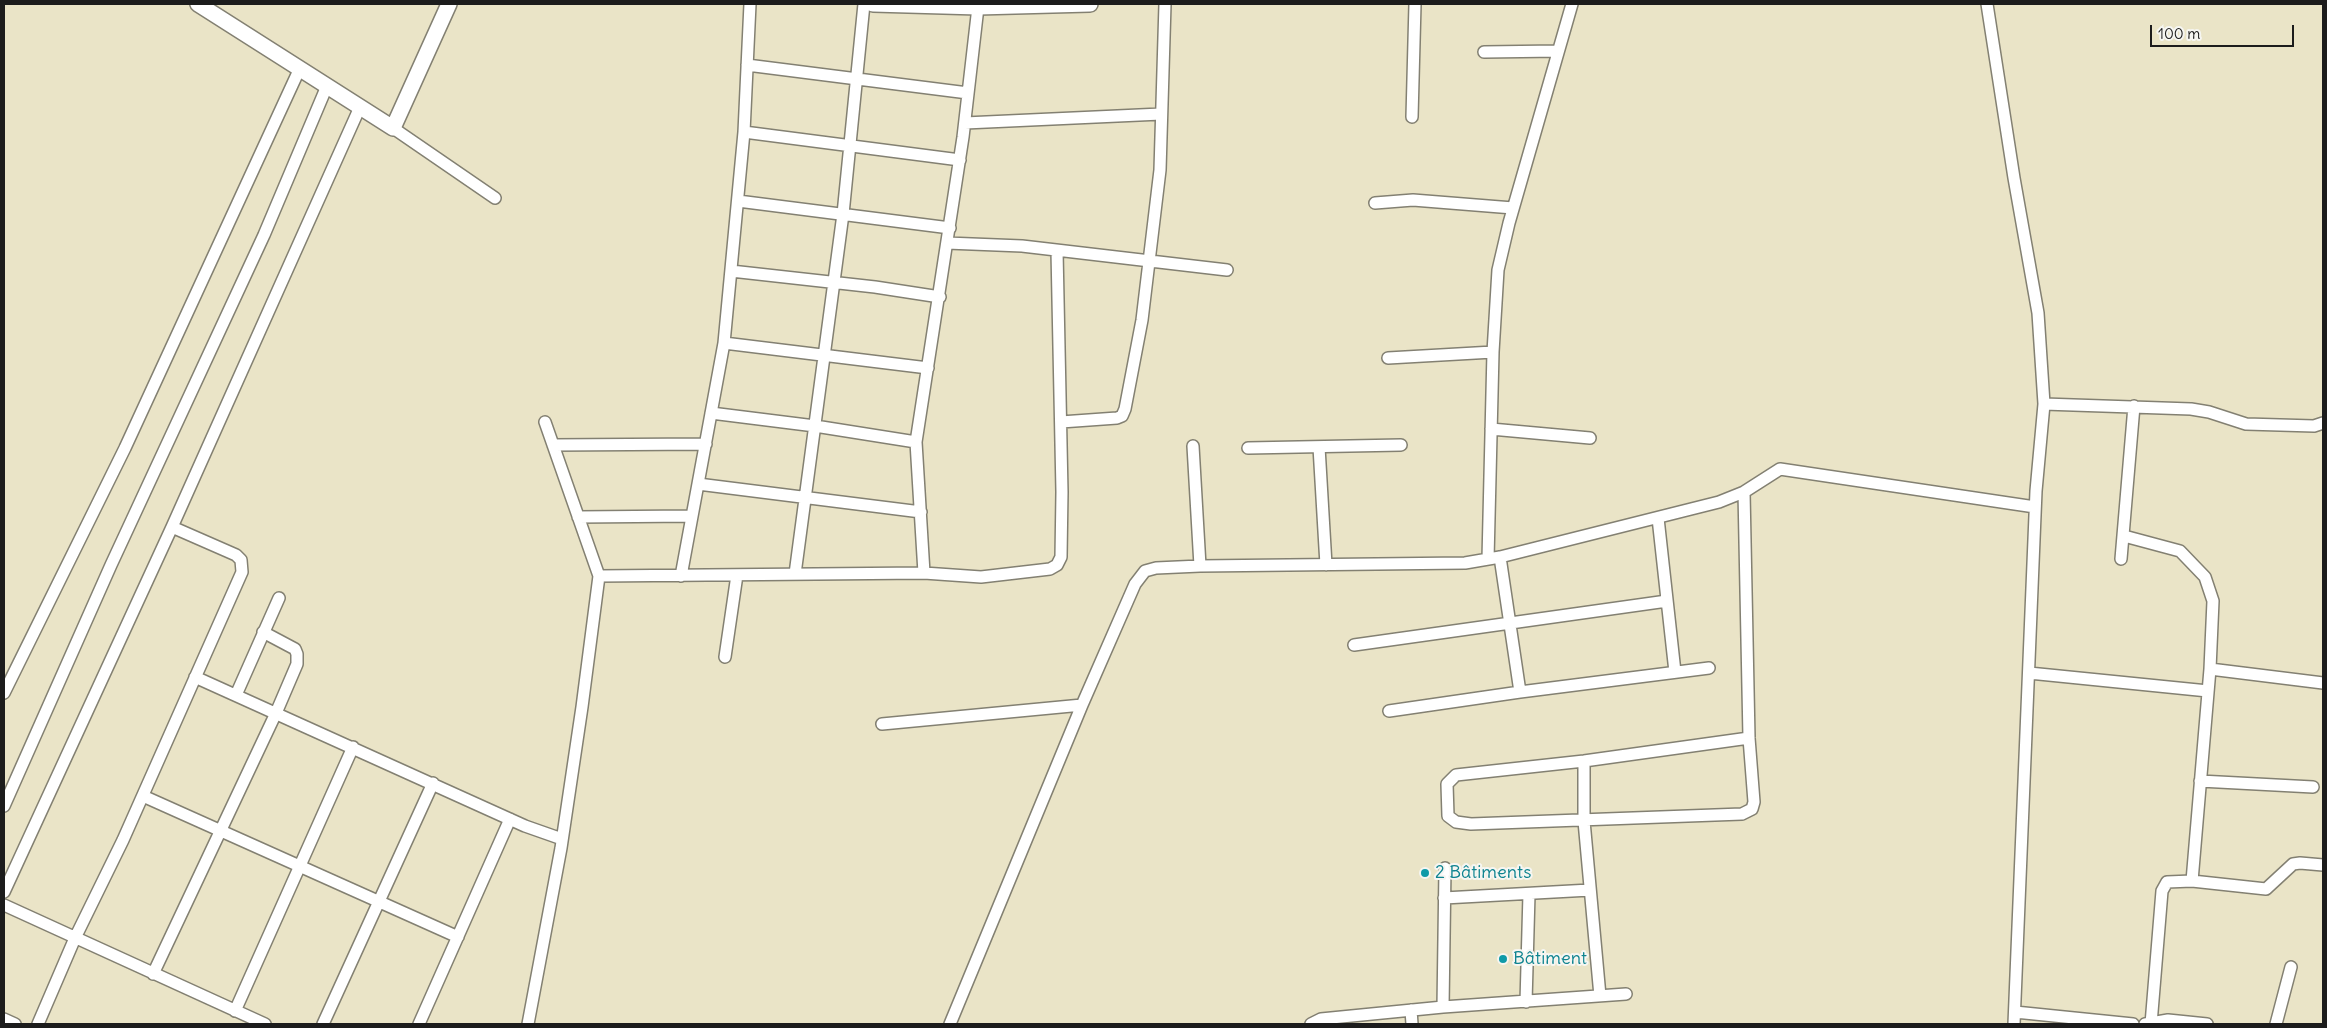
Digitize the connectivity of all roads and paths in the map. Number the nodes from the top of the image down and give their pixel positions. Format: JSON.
{"nodes":[{"id":1,"x":198,"y":4,"type":"edge"},
{"id":2,"x":449,"y":4,"type":"edge"},
{"id":3,"x":750,"y":4,"type":"edge"},
{"id":4,"x":864,"y":4,"type":"edge"},
{"id":5,"x":873,"y":4,"type":"edge"},
{"id":6,"x":1090,"y":4,"type":"edge"},
{"id":7,"x":1165,"y":4,"type":"edge"},
{"id":8,"x":1415,"y":4,"type":"edge"},
{"id":9,"x":1572,"y":4,"type":"edge"},
{"id":10,"x":1987,"y":4,"type":"edge"},
{"id":11,"x":985,"y":6,"type":"edge"},
{"id":12,"x":1558,"y":51,"type":"junction"},
{"id":13,"x":1484,"y":52,"type":"dead end"},
{"id":14,"x":747,"y":65,"type":"junction"},
{"id":15,"x":300,"y":68,"type":"junction"},
{"id":16,"x":858,"y":77,"type":"junction"},
{"id":17,"x":327,"y":86,"type":"junction"},
{"id":18,"x":968,"y":92,"type":"junction"},
{"id":19,"x":360,"y":107,"type":"junction"},
{"id":20,"x":1161,"y":114,"type":"junction"},
{"id":21,"x":1412,"y":117,"type":"dead end"},
{"id":22,"x":965,"y":123,"type":"junction"},
{"id":23,"x":393,"y":128,"type":"junction"},
{"id":24,"x":744,"y":132,"type":"junction"},
{"id":25,"x":851,"y":145,"type":"junction"},
{"id":26,"x":960,"y":160,"type":"junction"},
{"id":27,"x":495,"y":198,"type":"dead end"},
{"id":28,"x":738,"y":201,"type":"junction"},
{"id":29,"x":1375,"y":203,"type":"dead end"},
{"id":30,"x":1513,"y":208,"type":"junction"},
{"id":31,"x":844,"y":214,"type":"junction"},
{"id":32,"x":950,"y":228,"type":"junction"},
{"id":33,"x":948,"y":243,"type":"junction"},
{"id":34,"x":1057,"y":251,"type":"junction"},
{"id":35,"x":1148,"y":261,"type":"junction"},
{"id":36,"x":1227,"y":270,"type":"dead end"},
{"id":37,"x":731,"y":272,"type":"junction"},
{"id":38,"x":834,"y":284,"type":"junction"},
{"id":39,"x":940,"y":297,"type":"junction"},
{"id":40,"x":724,"y":343,"type":"junction"},
{"id":41,"x":1493,"y":352,"type":"junction"},
{"id":42,"x":825,"y":356,"type":"junction"},
{"id":43,"x":1388,"y":358,"type":"dead end"},
{"id":44,"x":928,"y":368,"type":"junction"},
{"id":45,"x":2044,"y":404,"type":"junction"},
{"id":46,"x":2134,"y":406,"type":"junction"},
{"id":47,"x":711,"y":414,"type":"junction"},
{"id":48,"x":545,"y":422,"type":"dead end"},
{"id":49,"x":1061,"y":422,"type":"junction"},
{"id":50,"x":2323,"y":423,"type":"edge"},
{"id":51,"x":815,"y":426,"type":"junction"},
{"id":52,"x":1491,"y":430,"type":"junction"},
{"id":53,"x":1590,"y":438,"type":"dead end"},
{"id":54,"x":916,"y":442,"type":"junction"},
{"id":55,"x":706,"y":444,"type":"junction"},
{"id":56,"x":553,"y":445,"type":"junction"},
{"id":57,"x":1401,"y":445,"type":"dead end"},
{"id":58,"x":1193,"y":446,"type":"dead end"},
{"id":59,"x":1319,"y":447,"type":"junction"},
{"id":60,"x":1248,"y":448,"type":"dead end"},
{"id":61,"x":698,"y":484,"type":"junction"},
{"id":62,"x":1744,"y":492,"type":"junction"},
{"id":63,"x":805,"y":499,"type":"junction"},
{"id":64,"x":2035,"y":507,"type":"junction"},
{"id":65,"x":920,"y":512,"type":"junction"},
{"id":66,"x":692,"y":516,"type":"junction"},
{"id":67,"x":578,"y":517,"type":"junction"},
{"id":68,"x":1658,"y":518,"type":"junction"},
{"id":69,"x":172,"y":527,"type":"junction"},
{"id":70,"x":2124,"y":536,"type":"junction"},
{"id":71,"x":1500,"y":557,"type":"junction"},
{"id":72,"x":1488,"y":559,"type":"junction"},
{"id":73,"x":2121,"y":559,"type":"dead end"},
{"id":74,"x":1326,"y":565,"type":"junction"},
{"id":75,"x":1200,"y":566,"type":"junction"},
{"id":76,"x":924,"y":573,"type":"junction"},
{"id":77,"x":795,"y":574,"type":"junction"},
{"id":78,"x":737,"y":575,"type":"junction"},
{"id":79,"x":599,"y":576,"type":"junction"},
{"id":80,"x":682,"y":576,"type":"junction"},
{"id":81,"x":279,"y":598,"type":"dead end"},
{"id":82,"x":1667,"y":601,"type":"junction"},
{"id":83,"x":1510,"y":624,"type":"junction"},
{"id":84,"x":264,"y":632,"type":"junction"},
{"id":85,"x":1354,"y":645,"type":"dead end"},
{"id":86,"x":725,"y":657,"type":"dead end"},
{"id":87,"x":1709,"y":668,"type":"dead end"},
{"id":88,"x":2210,"y":669,"type":"junction"},
{"id":89,"x":1675,"y":672,"type":"junction"},
{"id":90,"x":2029,"y":673,"type":"junction"},
{"id":91,"x":195,"y":677,"type":"junction"},
{"id":92,"x":2323,"y":683,"type":"edge"},
{"id":93,"x":2208,"y":691,"type":"junction"},
{"id":94,"x":1520,"y":692,"type":"junction"},
{"id":95,"x":4,"y":693,"type":"edge"},
{"id":96,"x":236,"y":695,"type":"junction"},
{"id":97,"x":1082,"y":705,"type":"junction"},
{"id":98,"x":1389,"y":711,"type":"dead end"},
{"id":99,"x":276,"y":713,"type":"junction"},
{"id":100,"x":882,"y":724,"type":"dead end"},
{"id":101,"x":1749,"y":738,"type":"junction"},
{"id":102,"x":353,"y":747,"type":"junction"},
{"id":103,"x":1584,"y":761,"type":"junction"},
{"id":104,"x":2200,"y":781,"type":"junction"},
{"id":105,"x":433,"y":783,"type":"junction"},
{"id":106,"x":2313,"y":787,"type":"dead end"},
{"id":107,"x":143,"y":796,"type":"junction"},
{"id":108,"x":4,"y":806,"type":"edge"},
{"id":109,"x":510,"y":819,"type":"junction"},
{"id":110,"x":1584,"y":821,"type":"junction"},
{"id":111,"x":219,"y":830,"type":"junction"},
{"id":112,"x":562,"y":839,"type":"junction"},
{"id":113,"x":2323,"y":865,"type":"edge"},
{"id":114,"x":300,"y":867,"type":"junction"},
{"id":115,"x":1445,"y":868,"type":"dead end"},
{"id":116,"x":2192,"y":882,"type":"junction"},
{"id":117,"x":1590,"y":890,"type":"junction"},
{"id":118,"x":4,"y":892,"type":"edge"},
{"id":119,"x":1529,"y":894,"type":"junction"},
{"id":120,"x":1444,"y":898,"type":"junction"},
{"id":121,"x":381,"y":901,"type":"junction"},
{"id":122,"x":4,"y":906,"type":"edge"},
{"id":123,"x":75,"y":938,"type":"junction"},
{"id":124,"x":458,"y":938,"type":"junction"},
{"id":125,"x":2291,"y":967,"type":"dead end"},
{"id":126,"x":153,"y":974,"type":"junction"},
{"id":127,"x":1626,"y":994,"type":"dead end"},
{"id":128,"x":1600,"y":996,"type":"junction"},
{"id":129,"x":1526,"y":1002,"type":"junction"},
{"id":130,"x":1443,"y":1006,"type":"junction"},
{"id":131,"x":1411,"y":1010,"type":"junction"},
{"id":132,"x":235,"y":1011,"type":"junction"},
{"id":133,"x":2015,"y":1012,"type":"junction"},
{"id":134,"x":4,"y":1019,"type":"edge"},
{"id":135,"x":15,"y":1024,"type":"edge"},
{"id":136,"x":38,"y":1024,"type":"edge"},
{"id":137,"x":265,"y":1024,"type":"edge"},
{"id":138,"x":323,"y":1024,"type":"edge"},
{"id":139,"x":419,"y":1024,"type":"edge"},
{"id":140,"x":528,"y":1024,"type":"edge"},
{"id":141,"x":950,"y":1024,"type":"edge"},
{"id":142,"x":1311,"y":1024,"type":"edge"},
{"id":143,"x":1412,"y":1024,"type":"edge"},
{"id":144,"x":2014,"y":1024,"type":"edge"},
{"id":145,"x":2133,"y":1024,"type":"edge"},
{"id":146,"x":2145,"y":1024,"type":"edge"},
{"id":147,"x":2151,"y":1024,"type":"edge"},
{"id":148,"x":2207,"y":1024,"type":"edge"},
{"id":149,"x":2276,"y":1024,"type":"edge"}],
"edges":[{"from":1,"to":15,"type":"street"},
{"from":2,"to":23,"type":"street"},
{"from":3,"to":14,"type":"street"},
{"from":4,"to":16,"type":"street"},
{"from":5,"to":11,"type":"street"},
{"from":6,"to":11,"type":"street"},
{"from":7,"to":20,"type":"street"},
{"from":8,"to":21,"type":"street"},
{"from":9,"to":12,"type":"street"},
{"from":10,"to":45,"type":"street"},
{"from":11,"to":18,"type":"street"},
{"from":12,"to":13,"type":"street"},
{"from":12,"to":30,"type":"street"},
{"from":14,"to":16,"type":"street"},
{"from":14,"to":24,"type":"street"},
{"from":15,"to":17,"type":"street"},
{"from":15,"to":95,"type":"street"},
{"from":16,"to":18,"type":"street"},
{"from":16,"to":25,"type":"street"},
{"from":17,"to":19,"type":"street"},
{"from":17,"to":108,"type":"street"},
{"from":18,"to":22,"type":"street"},
{"from":19,"to":23,"type":"street"},
{"from":19,"to":69,"type":"street"},
{"from":20,"to":22,"type":"street"},
{"from":20,"to":35,"type":"street"},
{"from":22,"to":26,"type":"street"},
{"from":23,"to":27,"type":"street"},
{"from":24,"to":25,"type":"street"},
{"from":24,"to":28,"type":"street"},
{"from":25,"to":26,"type":"street"},
{"from":25,"to":31,"type":"street"},
{"from":26,"to":32,"type":"street"},
{"from":28,"to":31,"type":"street"},
{"from":28,"to":37,"type":"street"},
{"from":29,"to":30,"type":"street"},
{"from":30,"to":41,"type":"street"},
{"from":31,"to":32,"type":"street"},
{"from":31,"to":38,"type":"street"},
{"from":32,"to":33,"type":"street"},
{"from":33,"to":34,"type":"street"},
{"from":33,"to":39,"type":"street"},
{"from":34,"to":35,"type":"street"},
{"from":34,"to":49,"type":"street"},
{"from":35,"to":36,"type":"street"},
{"from":35,"to":49,"type":"street"},
{"from":37,"to":38,"type":"street"},
{"from":37,"to":40,"type":"street"},
{"from":38,"to":39,"type":"street"},
{"from":38,"to":42,"type":"street"},
{"from":39,"to":44,"type":"street"},
{"from":40,"to":42,"type":"street"},
{"from":40,"to":47,"type":"street"},
{"from":41,"to":43,"type":"street"},
{"from":41,"to":52,"type":"street"},
{"from":42,"to":44,"type":"street"},
{"from":42,"to":51,"type":"street"},
{"from":44,"to":54,"type":"street"},
{"from":45,"to":46,"type":"street"},
{"from":45,"to":64,"type":"street"},
{"from":46,"to":50,"type":"street"},
{"from":46,"to":70,"type":"street"},
{"from":47,"to":51,"type":"street"},
{"from":47,"to":55,"type":"street"},
{"from":48,"to":56,"type":"street"},
{"from":49,"to":76,"type":"street"},
{"from":51,"to":54,"type":"street"},
{"from":51,"to":63,"type":"street"},
{"from":52,"to":53,"type":"street"},
{"from":52,"to":72,"type":"street"},
{"from":54,"to":65,"type":"street"},
{"from":55,"to":56,"type":"street"},
{"from":55,"to":61,"type":"street"},
{"from":56,"to":67,"type":"street"},
{"from":57,"to":59,"type":"street"},
{"from":58,"to":75,"type":"street"},
{"from":59,"to":60,"type":"street"},
{"from":59,"to":74,"type":"street"},
{"from":61,"to":63,"type":"street"},
{"from":61,"to":66,"type":"street"},
{"from":62,"to":64,"type":"street"},
{"from":62,"to":68,"type":"street"},
{"from":62,"to":101,"type":"street"},
{"from":63,"to":65,"type":"street"},
{"from":63,"to":77,"type":"street"},
{"from":64,"to":90,"type":"street"},
{"from":65,"to":76,"type":"street"},
{"from":66,"to":67,"type":"street"},
{"from":66,"to":80,"type":"street"},
{"from":67,"to":79,"type":"street"},
{"from":68,"to":71,"type":"street"},
{"from":68,"to":82,"type":"street"},
{"from":69,"to":91,"type":"street"},
{"from":69,"to":118,"type":"street"},
{"from":70,"to":73,"type":"street"},
{"from":70,"to":88,"type":"street"},
{"from":71,"to":72,"type":"street"},
{"from":71,"to":83,"type":"street"},
{"from":72,"to":74,"type":"street"},
{"from":74,"to":75,"type":"street"},
{"from":75,"to":97,"type":"street"},
{"from":76,"to":77,"type":"street"},
{"from":77,"to":78,"type":"street"},
{"from":78,"to":80,"type":"street"},
{"from":78,"to":86,"type":"street"},
{"from":79,"to":80,"type":"street"},
{"from":79,"to":112,"type":"street"},
{"from":81,"to":84,"type":"street"},
{"from":82,"to":83,"type":"street"},
{"from":82,"to":89,"type":"street"},
{"from":83,"to":85,"type":"street"},
{"from":83,"to":94,"type":"street"},
{"from":84,"to":96,"type":"street"},
{"from":84,"to":99,"type":"street"},
{"from":87,"to":89,"type":"street"},
{"from":88,"to":92,"type":"street"},
{"from":88,"to":93,"type":"street"},
{"from":89,"to":94,"type":"street"},
{"from":90,"to":93,"type":"street"},
{"from":90,"to":133,"type":"street"},
{"from":91,"to":96,"type":"street"},
{"from":91,"to":107,"type":"street"},
{"from":93,"to":104,"type":"street"},
{"from":94,"to":98,"type":"street"},
{"from":96,"to":99,"type":"street"},
{"from":97,"to":100,"type":"street"},
{"from":97,"to":141,"type":"street"},
{"from":99,"to":102,"type":"street"},
{"from":99,"to":111,"type":"street"},
{"from":101,"to":103,"type":"street"},
{"from":101,"to":110,"type":"street"},
{"from":102,"to":105,"type":"street"},
{"from":102,"to":114,"type":"street"},
{"from":103,"to":110,"type":"street"},
{"from":103,"to":110,"type":"street"},
{"from":104,"to":106,"type":"street"},
{"from":104,"to":116,"type":"street"},
{"from":105,"to":109,"type":"street"},
{"from":105,"to":121,"type":"street"},
{"from":107,"to":111,"type":"street"},
{"from":107,"to":123,"type":"street"},
{"from":109,"to":112,"type":"street"},
{"from":109,"to":124,"type":"street"},
{"from":110,"to":117,"type":"street"},
{"from":111,"to":114,"type":"street"},
{"from":111,"to":126,"type":"street"},
{"from":112,"to":140,"type":"street"},
{"from":113,"to":116,"type":"street"},
{"from":114,"to":121,"type":"street"},
{"from":114,"to":132,"type":"street"},
{"from":115,"to":120,"type":"street"},
{"from":116,"to":147,"type":"street"},
{"from":117,"to":119,"type":"street"},
{"from":117,"to":128,"type":"street"},
{"from":119,"to":120,"type":"street"},
{"from":119,"to":129,"type":"street"},
{"from":120,"to":130,"type":"street"},
{"from":121,"to":124,"type":"street"},
{"from":121,"to":138,"type":"street"},
{"from":122,"to":123,"type":"street"},
{"from":123,"to":126,"type":"street"},
{"from":123,"to":136,"type":"street"},
{"from":124,"to":139,"type":"street"},
{"from":125,"to":149,"type":"street"},
{"from":126,"to":132,"type":"street"},
{"from":127,"to":128,"type":"street"},
{"from":128,"to":129,"type":"street"},
{"from":129,"to":130,"type":"street"},
{"from":130,"to":131,"type":"street"},
{"from":131,"to":142,"type":"street"},
{"from":131,"to":143,"type":"street"},
{"from":132,"to":137,"type":"street"},
{"from":133,"to":144,"type":"street"},
{"from":133,"to":145,"type":"street"},
{"from":134,"to":135,"type":"street"},
{"from":146,"to":147,"type":"street"},
{"from":147,"to":148,"type":"street"}]}
